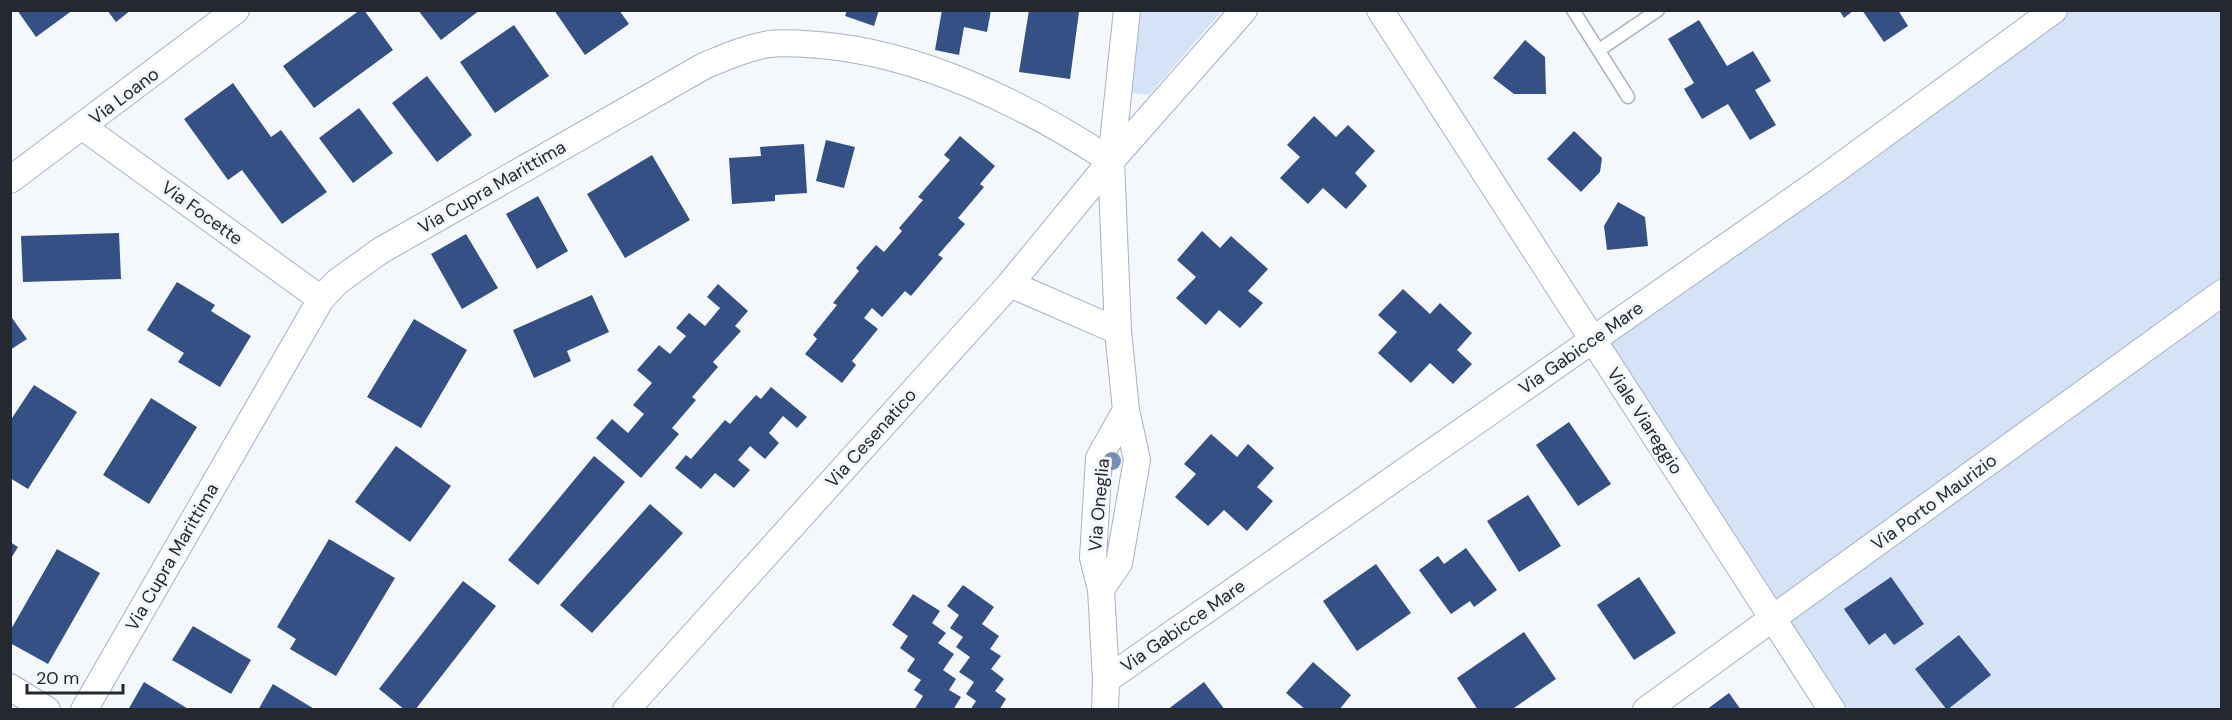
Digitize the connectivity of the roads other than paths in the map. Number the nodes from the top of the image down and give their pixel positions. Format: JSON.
{"nodes":[{"id":1,"x":236,"y":10,"type":"edge"},
{"id":2,"x":1127,"y":10,"type":"edge"},
{"id":3,"x":1244,"y":10,"type":"edge"},
{"id":4,"x":1380,"y":10,"type":"edge"},
{"id":5,"x":1573,"y":10,"type":"edge"},
{"id":6,"x":1658,"y":10,"type":"edge"},
{"id":7,"x":2054,"y":10,"type":"edge"},
{"id":8,"x":1599,"y":50,"type":"junction"},
{"id":9,"x":1628,"y":97,"type":"dead end"},
{"id":10,"x":83,"y":127,"type":"junction"},
{"id":11,"x":1111,"y":161,"type":"junction"},
{"id":12,"x":10,"y":180,"type":"edge"},
{"id":13,"x":1010,"y":284,"type":"junction"},
{"id":14,"x":2222,"y":293,"type":"edge"},
{"id":15,"x":321,"y":299,"type":"junction"},
{"id":16,"x":1118,"y":331,"type":"junction"},
{"id":17,"x":1593,"y":340,"type":"junction"},
{"id":18,"x":1126,"y":410,"type":"junction"},
{"id":19,"x":1101,"y":589,"type":"junction"},
{"id":20,"x":1773,"y":618,"type":"junction"},
{"id":21,"x":1106,"y":680,"type":"junction"},
{"id":22,"x":10,"y":687,"type":"edge"},
{"id":23,"x":47,"y":710,"type":"edge"},
{"id":24,"x":84,"y":710,"type":"edge"},
{"id":25,"x":626,"y":710,"type":"edge"},
{"id":26,"x":1105,"y":710,"type":"edge"},
{"id":27,"x":1646,"y":710,"type":"edge"},
{"id":28,"x":1832,"y":710,"type":"edge"}],
"edges":[{"from":1,"to":10,"type":"street","name":"Via Loano"},
{"from":2,"to":11,"type":"street"},
{"from":3,"to":11,"type":"street"},
{"from":4,"to":17,"type":"street","name":"Viale Viareggio"},
{"from":5,"to":8,"type":"lane"},
{"from":6,"to":8,"type":"lane"},
{"from":7,"to":17,"type":"street","name":"Via Gabicce Mare"},
{"from":8,"to":9,"type":"lane"},
{"from":10,"to":12,"type":"street","name":"Via Loano"},
{"from":10,"to":15,"type":"street","name":"Via Focette"},
{"from":11,"to":13,"type":"street","name":"Via Cesenatico"},
{"from":11,"to":15,"type":"street","name":"Via Cupra Marittima"},
{"from":11,"to":16,"type":"street"},
{"from":13,"to":16,"type":"street"},
{"from":13,"to":25,"type":"street","name":"Via Cesenatico"},
{"from":14,"to":20,"type":"street","name":"Via Porto Maurizio"},
{"from":15,"to":24,"type":"street","name":"Via Cupra Marittima"},
{"from":16,"to":18,"type":"street"},
{"from":17,"to":20,"type":"street","name":"Viale Viareggio"},
{"from":17,"to":21,"type":"street","name":"Via Gabicce Mare"},
{"from":18,"to":19,"type":"street"},
{"from":18,"to":19,"type":"street","name":"Via Oneglia"},
{"from":19,"to":21,"type":"street","name":"Via Oneglia"},
{"from":20,"to":27,"type":"street","name":"Via Porto Maurizio"},
{"from":20,"to":28,"type":"street","name":"Viale Viareggio"},
{"from":21,"to":26,"type":"street","name":"Via Oneglia"},
{"from":22,"to":23,"type":"street"}]}
